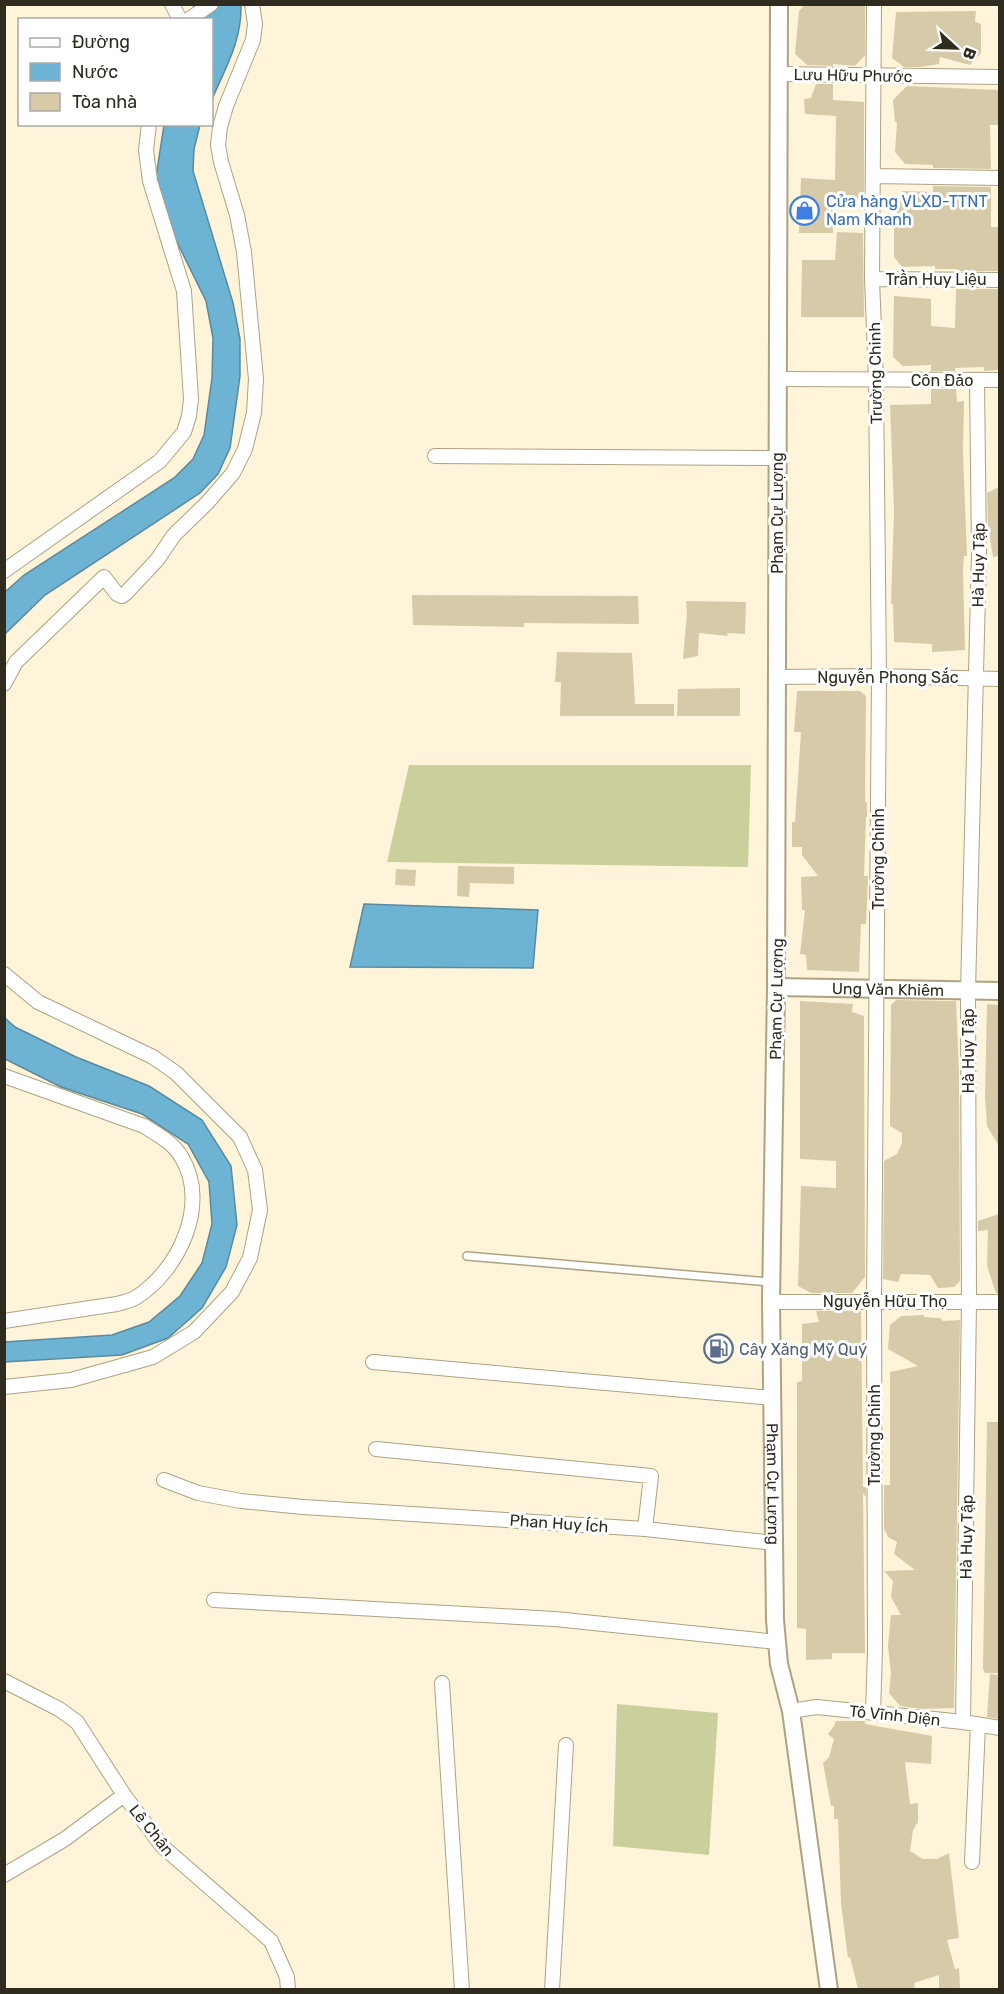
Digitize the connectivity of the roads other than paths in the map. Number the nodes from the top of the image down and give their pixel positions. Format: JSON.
{"nodes":[{"id":1,"x":172,"y":4,"type":"edge"},
{"id":2,"x":211,"y":4,"type":"edge"},
{"id":3,"x":252,"y":4,"type":"edge"},
{"id":4,"x":779,"y":4,"type":"edge"},
{"id":5,"x":873,"y":4,"type":"edge"},
{"id":6,"x":191,"y":17,"type":"edge"},
{"id":7,"x":179,"y":18,"type":"edge"},
{"id":8,"x":778,"y":74,"type":"junction"},
{"id":9,"x":873,"y":76,"type":"junction"},
{"id":10,"x":999,"y":77,"type":"edge"},
{"id":11,"x":149,"y":126,"type":"edge"},
{"id":12,"x":873,"y":176,"type":"junction"},
{"id":13,"x":999,"y":178,"type":"edge"},
{"id":14,"x":872,"y":279,"type":"junction"},
{"id":15,"x":999,"y":280,"type":"edge"},
{"id":16,"x":777,"y":379,"type":"junction"},
{"id":17,"x":876,"y":380,"type":"junction"},
{"id":18,"x":977,"y":380,"type":"junction"},
{"id":19,"x":999,"y":381,"type":"edge"},
{"id":20,"x":435,"y":456,"type":"dead end"},
{"id":21,"x":777,"y":458,"type":"junction"},
{"id":22,"x":4,"y":571,"type":"edge"},
{"id":23,"x":879,"y":676,"type":"junction"},
{"id":24,"x":776,"y":677,"type":"junction"},
{"id":25,"x":975,"y":678,"type":"junction"},
{"id":26,"x":999,"y":679,"type":"edge"},
{"id":27,"x":4,"y":684,"type":"edge"},
{"id":28,"x":4,"y":974,"type":"edge"},
{"id":29,"x":776,"y":987,"type":"junction"},
{"id":30,"x":878,"y":988,"type":"junction"},
{"id":31,"x":968,"y":991,"type":"junction"},
{"id":32,"x":999,"y":991,"type":"edge"},
{"id":33,"x":4,"y":1076,"type":"edge"},
{"id":34,"x":467,"y":1256,"type":"dead end"},
{"id":35,"x":771,"y":1282,"type":"junction"},
{"id":36,"x":874,"y":1300,"type":"junction"},
{"id":37,"x":771,"y":1302,"type":"junction"},
{"id":38,"x":969,"y":1302,"type":"junction"},
{"id":39,"x":999,"y":1302,"type":"edge"},
{"id":40,"x":4,"y":1321,"type":"edge"},
{"id":41,"x":373,"y":1362,"type":"dead end"},
{"id":42,"x":4,"y":1387,"type":"edge"},
{"id":43,"x":772,"y":1398,"type":"junction"},
{"id":44,"x":376,"y":1449,"type":"dead end"},
{"id":45,"x":164,"y":1480,"type":"dead end"},
{"id":46,"x":645,"y":1529,"type":"junction"},
{"id":47,"x":774,"y":1543,"type":"junction"},
{"id":48,"x":214,"y":1600,"type":"dead end"},
{"id":49,"x":777,"y":1642,"type":"junction"},
{"id":50,"x":4,"y":1681,"type":"edge"},
{"id":51,"x":442,"y":1683,"type":"dead end"},
{"id":52,"x":791,"y":1711,"type":"junction"},
{"id":53,"x":873,"y":1713,"type":"junction"},
{"id":54,"x":963,"y":1722,"type":"junction"},
{"id":55,"x":978,"y":1725,"type":"junction"},
{"id":56,"x":999,"y":1728,"type":"edge"},
{"id":57,"x":566,"y":1745,"type":"dead end"},
{"id":58,"x":124,"y":1796,"type":"junction"},
{"id":59,"x":972,"y":1862,"type":"dead end"},
{"id":60,"x":4,"y":1875,"type":"edge"},
{"id":61,"x":289,"y":1985,"type":"edge"},
{"id":62,"x":462,"y":1989,"type":"edge"},
{"id":63,"x":552,"y":1989,"type":"edge"},
{"id":64,"x":829,"y":1989,"type":"edge"}],
"edges":[{"from":1,"to":7,"type":"street"},
{"from":2,"to":6,"type":"street"},
{"from":3,"to":27,"type":"street"},
{"from":4,"to":8,"type":"street","name":"Phạm Cự Lượng"},
{"from":5,"to":9,"type":"street","name":"Trường Chinh"},
{"from":8,"to":9,"type":"street","name":"Lưu Hữu Phước"},
{"from":8,"to":16,"type":"street","name":"Phạm Cự Lượng"},
{"from":9,"to":10,"type":"street","name":"Lưu Hữu Phước"},
{"from":9,"to":12,"type":"street","name":"Trường Chinh"},
{"from":11,"to":22,"type":"street"},
{"from":12,"to":13,"type":"street"},
{"from":12,"to":14,"type":"street","name":"Trường Chinh"},
{"from":14,"to":15,"type":"street","name":"Trần Huy Liệu"},
{"from":14,"to":17,"type":"street","name":"Trường Chinh"},
{"from":16,"to":17,"type":"street","name":"Côn Đảo"},
{"from":16,"to":21,"type":"street","name":"Phạm Cự Lượng"},
{"from":17,"to":18,"type":"street","name":"Côn Đảo"},
{"from":17,"to":23,"type":"street","name":"Trường Chinh"},
{"from":18,"to":19,"type":"street","name":"Côn Đảo"},
{"from":18,"to":25,"type":"street","name":"Hà Huy Tập"},
{"from":20,"to":21,"type":"street"},
{"from":21,"to":24,"type":"street","name":"Phạm Cự Lượng"},
{"from":23,"to":24,"type":"street","name":"Nguyễn Phong Sắc"},
{"from":23,"to":25,"type":"street","name":"Nguyễn Phong Sắc"},
{"from":23,"to":30,"type":"street","name":"Trường Chinh"},
{"from":24,"to":29,"type":"street","name":"Phạm Cự Lượng"},
{"from":25,"to":26,"type":"street","name":"Nguyễn Phong Sắc"},
{"from":25,"to":31,"type":"street","name":"Hà Huy Tập"},
{"from":28,"to":42,"type":"street"},
{"from":29,"to":30,"type":"street","name":"Ung Văn Khiêm"},
{"from":29,"to":35,"type":"street","name":"Phạm Cự Lượng"},
{"from":30,"to":31,"type":"street","name":"Ung Văn Khiêm"},
{"from":30,"to":36,"type":"street","name":"Trường Chinh"},
{"from":31,"to":32,"type":"street","name":"Ung Văn Khiêm"},
{"from":31,"to":38,"type":"street","name":"Hà Huy Tập"},
{"from":33,"to":40,"type":"street"},
{"from":34,"to":35,"type":"lane"},
{"from":35,"to":37,"type":"street","name":"Phạm Cự Lượng"},
{"from":36,"to":37,"type":"street","name":"Nguyễn Hữu Thọ"},
{"from":36,"to":38,"type":"street","name":"Nguyễn Hữu Thọ"},
{"from":36,"to":53,"type":"street","name":"Trường Chinh"},
{"from":37,"to":43,"type":"street","name":"Phạm Cự Lượng"},
{"from":38,"to":39,"type":"street","name":"Nguyễn Hữu Thọ"},
{"from":38,"to":54,"type":"street","name":"Hà Huy Tập"},
{"from":41,"to":43,"type":"street"},
{"from":43,"to":47,"type":"street","name":"Phạm Cự Lượng"},
{"from":44,"to":46,"type":"street"},
{"from":45,"to":46,"type":"street","name":"Phan Huy Ích"},
{"from":46,"to":47,"type":"street","name":"Phan Huy Ích"},
{"from":47,"to":49,"type":"street","name":"Phạm Cự Lượng"},
{"from":48,"to":49,"type":"street"},
{"from":49,"to":52,"type":"street","name":"Phạm Cự Lượng"},
{"from":50,"to":58,"type":"street","name":"Lê Chân"},
{"from":51,"to":62,"type":"street"},
{"from":52,"to":53,"type":"street","name":"Tô Vĩnh Diện"},
{"from":52,"to":64,"type":"street","name":"Phạm Cự Lượng"},
{"from":53,"to":54,"type":"street","name":"Tô Vĩnh Diện"},
{"from":54,"to":55,"type":"street","name":"Tô Vĩnh Diện"},
{"from":55,"to":56,"type":"street","name":"Tô Vĩnh Diện"},
{"from":55,"to":59,"type":"street"},
{"from":57,"to":63,"type":"street"},
{"from":58,"to":60,"type":"street"},
{"from":58,"to":61,"type":"street","name":"Lê Chân"}]}
